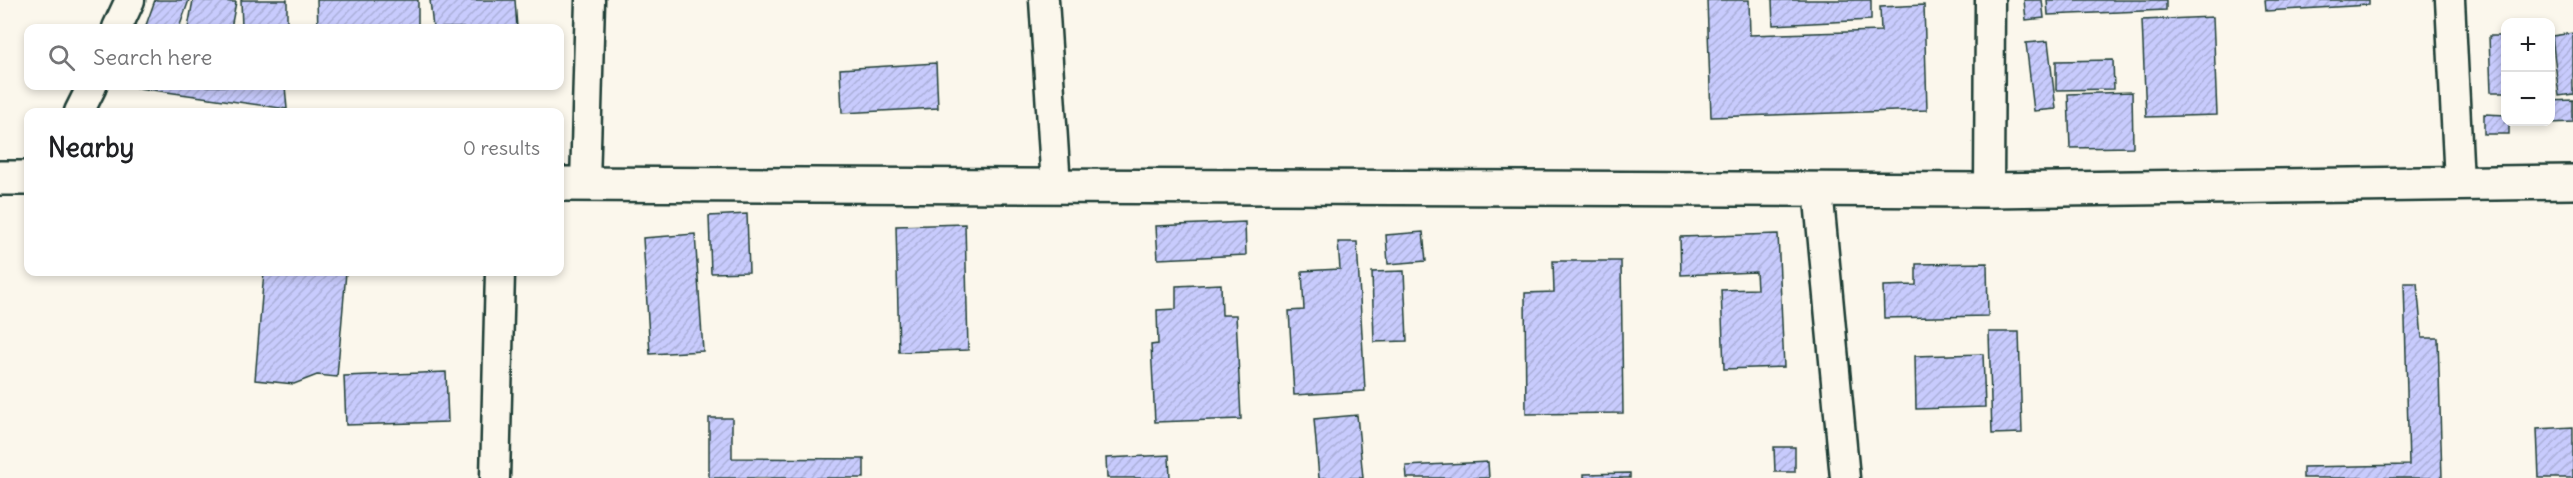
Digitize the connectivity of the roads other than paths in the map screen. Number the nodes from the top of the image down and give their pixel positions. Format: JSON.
{"nodes":[{"id":1,"x":130,"y":0,"type":"edge"},
{"id":2,"x":590,"y":0,"type":"edge"},
{"id":3,"x":1044,"y":0,"type":"edge"},
{"id":4,"x":1990,"y":0,"type":"edge"},
{"id":5,"x":2450,"y":0,"type":"edge"},
{"id":6,"x":119,"y":24,"type":"edge"},
{"id":7,"x":90,"y":90,"type":"edge"},
{"id":8,"x":81,"y":108,"type":"edge"},
{"id":9,"x":0,"y":178,"type":"edge"},
{"id":10,"x":24,"y":178,"type":"edge"},
{"id":11,"x":2459,"y":182,"type":"junction"},
{"id":12,"x":2573,"y":182,"type":"edge"},
{"id":13,"x":572,"y":184,"type":"edge"},
{"id":14,"x":1056,"y":186,"type":"junction"},
{"id":15,"x":1818,"y":189,"type":"junction"},
{"id":16,"x":1989,"y":190,"type":"junction"},
{"id":17,"x":500,"y":276,"type":"edge"},
{"id":18,"x":495,"y":478,"type":"edge"},
{"id":19,"x":1845,"y":478,"type":"edge"}],
"edges":[{"from":1,"to":6,"type":"street"},
{"from":2,"to":13,"type":"street"},
{"from":3,"to":14,"type":"street"},
{"from":4,"to":16,"type":"street"},
{"from":5,"to":11,"type":"street"},
{"from":7,"to":8,"type":"street"},
{"from":9,"to":10,"type":"street"},
{"from":11,"to":12,"type":"street"},
{"from":11,"to":16,"type":"street"},
{"from":13,"to":14,"type":"street"},
{"from":14,"to":15,"type":"street"},
{"from":15,"to":16,"type":"street"},
{"from":15,"to":19,"type":"street"},
{"from":17,"to":18,"type":"street"}]}
